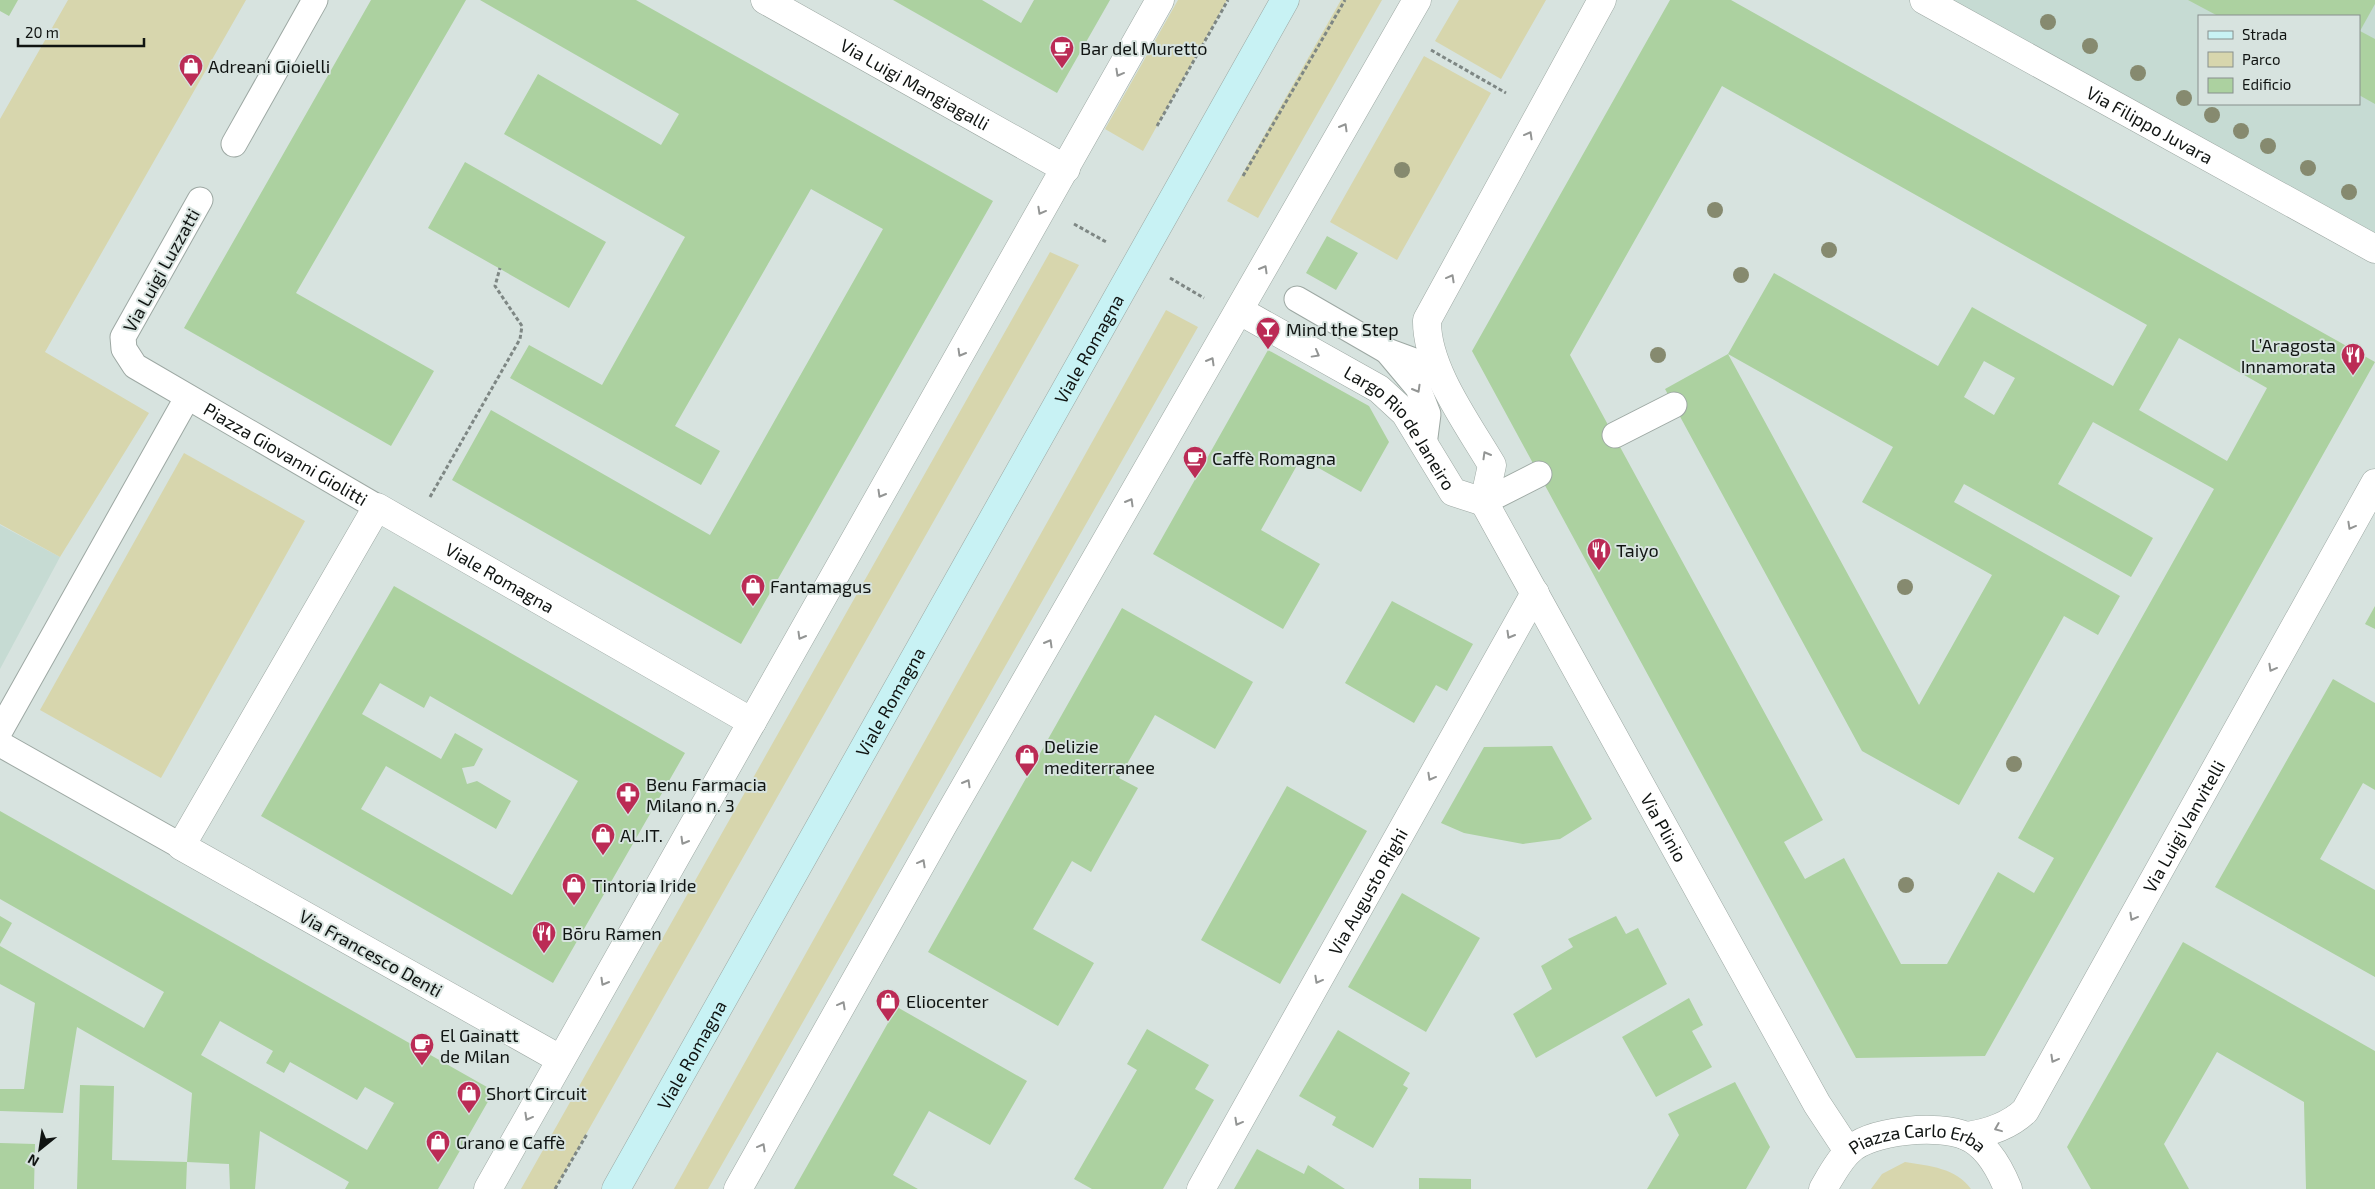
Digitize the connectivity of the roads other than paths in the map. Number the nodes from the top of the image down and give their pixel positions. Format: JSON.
{"nodes":[{"id":1,"x":315,"y":0,"type":"edge"},
{"id":2,"x":765,"y":0,"type":"edge"},
{"id":3,"x":1160,"y":0,"type":"edge"},
{"id":4,"x":1285,"y":0,"type":"edge"},
{"id":5,"x":1417,"y":0,"type":"edge"},
{"id":6,"x":1602,"y":0,"type":"edge"},
{"id":7,"x":1924,"y":0,"type":"edge"},
{"id":8,"x":793,"y":7,"type":"edge"},
{"id":9,"x":234,"y":144,"type":"dead end"},
{"id":10,"x":1066,"y":169,"type":"junction"},
{"id":11,"x":200,"y":200,"type":"dead end"},
{"id":12,"x":2375,"y":248,"type":"edge"},
{"id":13,"x":1297,"y":299,"type":"dead end"},
{"id":14,"x":1240,"y":311,"type":"junction"},
{"id":15,"x":1386,"y":351,"type":"junction"},
{"id":16,"x":1444,"y":382,"type":"junction"},
{"id":17,"x":188,"y":398,"type":"junction"},
{"id":18,"x":1674,"y":405,"type":"dead end"},
{"id":19,"x":1615,"y":435,"type":"dead end"},
{"id":20,"x":1424,"y":445,"type":"junction"},
{"id":21,"x":1539,"y":474,"type":"dead end"},
{"id":22,"x":2375,"y":483,"type":"edge"},
{"id":23,"x":1484,"y":502,"type":"junction"},
{"id":24,"x":377,"y":508,"type":"junction"},
{"id":25,"x":1535,"y":593,"type":"junction"},
{"id":26,"x":752,"y":722,"type":"junction"},
{"id":27,"x":0,"y":731,"type":"edge"},
{"id":28,"x":0,"y":744,"type":"edge"},
{"id":29,"x":181,"y":846,"type":"junction"},
{"id":30,"x":560,"y":1060,"type":"junction"},
{"id":31,"x":1966,"y":1136,"type":"junction"},
{"id":32,"x":1848,"y":1151,"type":"junction"},
{"id":33,"x":488,"y":1189,"type":"edge"},
{"id":34,"x":616,"y":1189,"type":"edge"},
{"id":35,"x":738,"y":1189,"type":"edge"},
{"id":36,"x":1201,"y":1189,"type":"edge"},
{"id":37,"x":1823,"y":1189,"type":"edge"},
{"id":38,"x":2008,"y":1189,"type":"edge"}],
"edges":[{"from":1,"to":9,"type":"lane"},
{"from":2,"to":8,"type":"street","name":"Via Luigi Mangiagalli"},
{"from":3,"to":10,"type":"street","one_way":true},
{"from":4,"to":34,"type":"main road","name":"Viale Romagna"},
{"from":14,"to":5,"type":"street","one_way":true},
{"from":16,"to":6,"type":"street","one_way":true},
{"from":7,"to":12,"type":"street","name":"Via Filippo Juvara"},
{"from":8,"to":10,"type":"street","name":"Via Luigi Mangiagalli"},
{"from":10,"to":26,"type":"street","one_way":true},
{"from":11,"to":17,"type":"lane","name":"Via Luigi Luzzatti"},
{"from":13,"to":15,"type":"lane"},
{"from":14,"to":20,"type":"street","name":"Largo Rio de Janeiro","one_way":true},
{"from":35,"to":14,"type":"street","one_way":true},
{"from":15,"to":16,"type":"lane"},
{"from":15,"to":20,"type":"lane","one_way":true},
{"from":23,"to":16,"type":"street","one_way":true},
{"from":17,"to":24,"type":"lane","name":"Piazza Giovanni Giolitti"},
{"from":17,"to":27,"type":"lane","name":"Piazza Giovanni Giolitti"},
{"from":18,"to":19,"type":"lane"},
{"from":20,"to":23,"type":"street","name":"Largo Rio de Janeiro"},
{"from":21,"to":23,"type":"lane"},
{"from":22,"to":31,"type":"street","name":"Via Luigi Vanvitelli","one_way":true},
{"from":23,"to":25,"type":"street","name":"Via Plinio"},
{"from":24,"to":26,"type":"street","name":"Viale Romagna"},
{"from":24,"to":29,"type":"street","name":"Piazza Giovanni Giolitti"},
{"from":25,"to":32,"type":"street","name":"Via Plinio"},
{"from":25,"to":36,"type":"street","name":"Via Augusto Righi","one_way":true},
{"from":26,"to":30,"type":"street","one_way":true},
{"from":28,"to":29,"type":"lane"},
{"from":29,"to":30,"type":"street","name":"Via Francesco Denti"},
{"from":30,"to":33,"type":"street","one_way":true},
{"from":31,"to":32,"type":"street","name":"Piazza Carlo Erba"},
{"from":31,"to":38,"type":"street","name":"Piazza Carlo Erba"},
{"from":32,"to":37,"type":"street","name":"Piazza Carlo Erba"}]}
